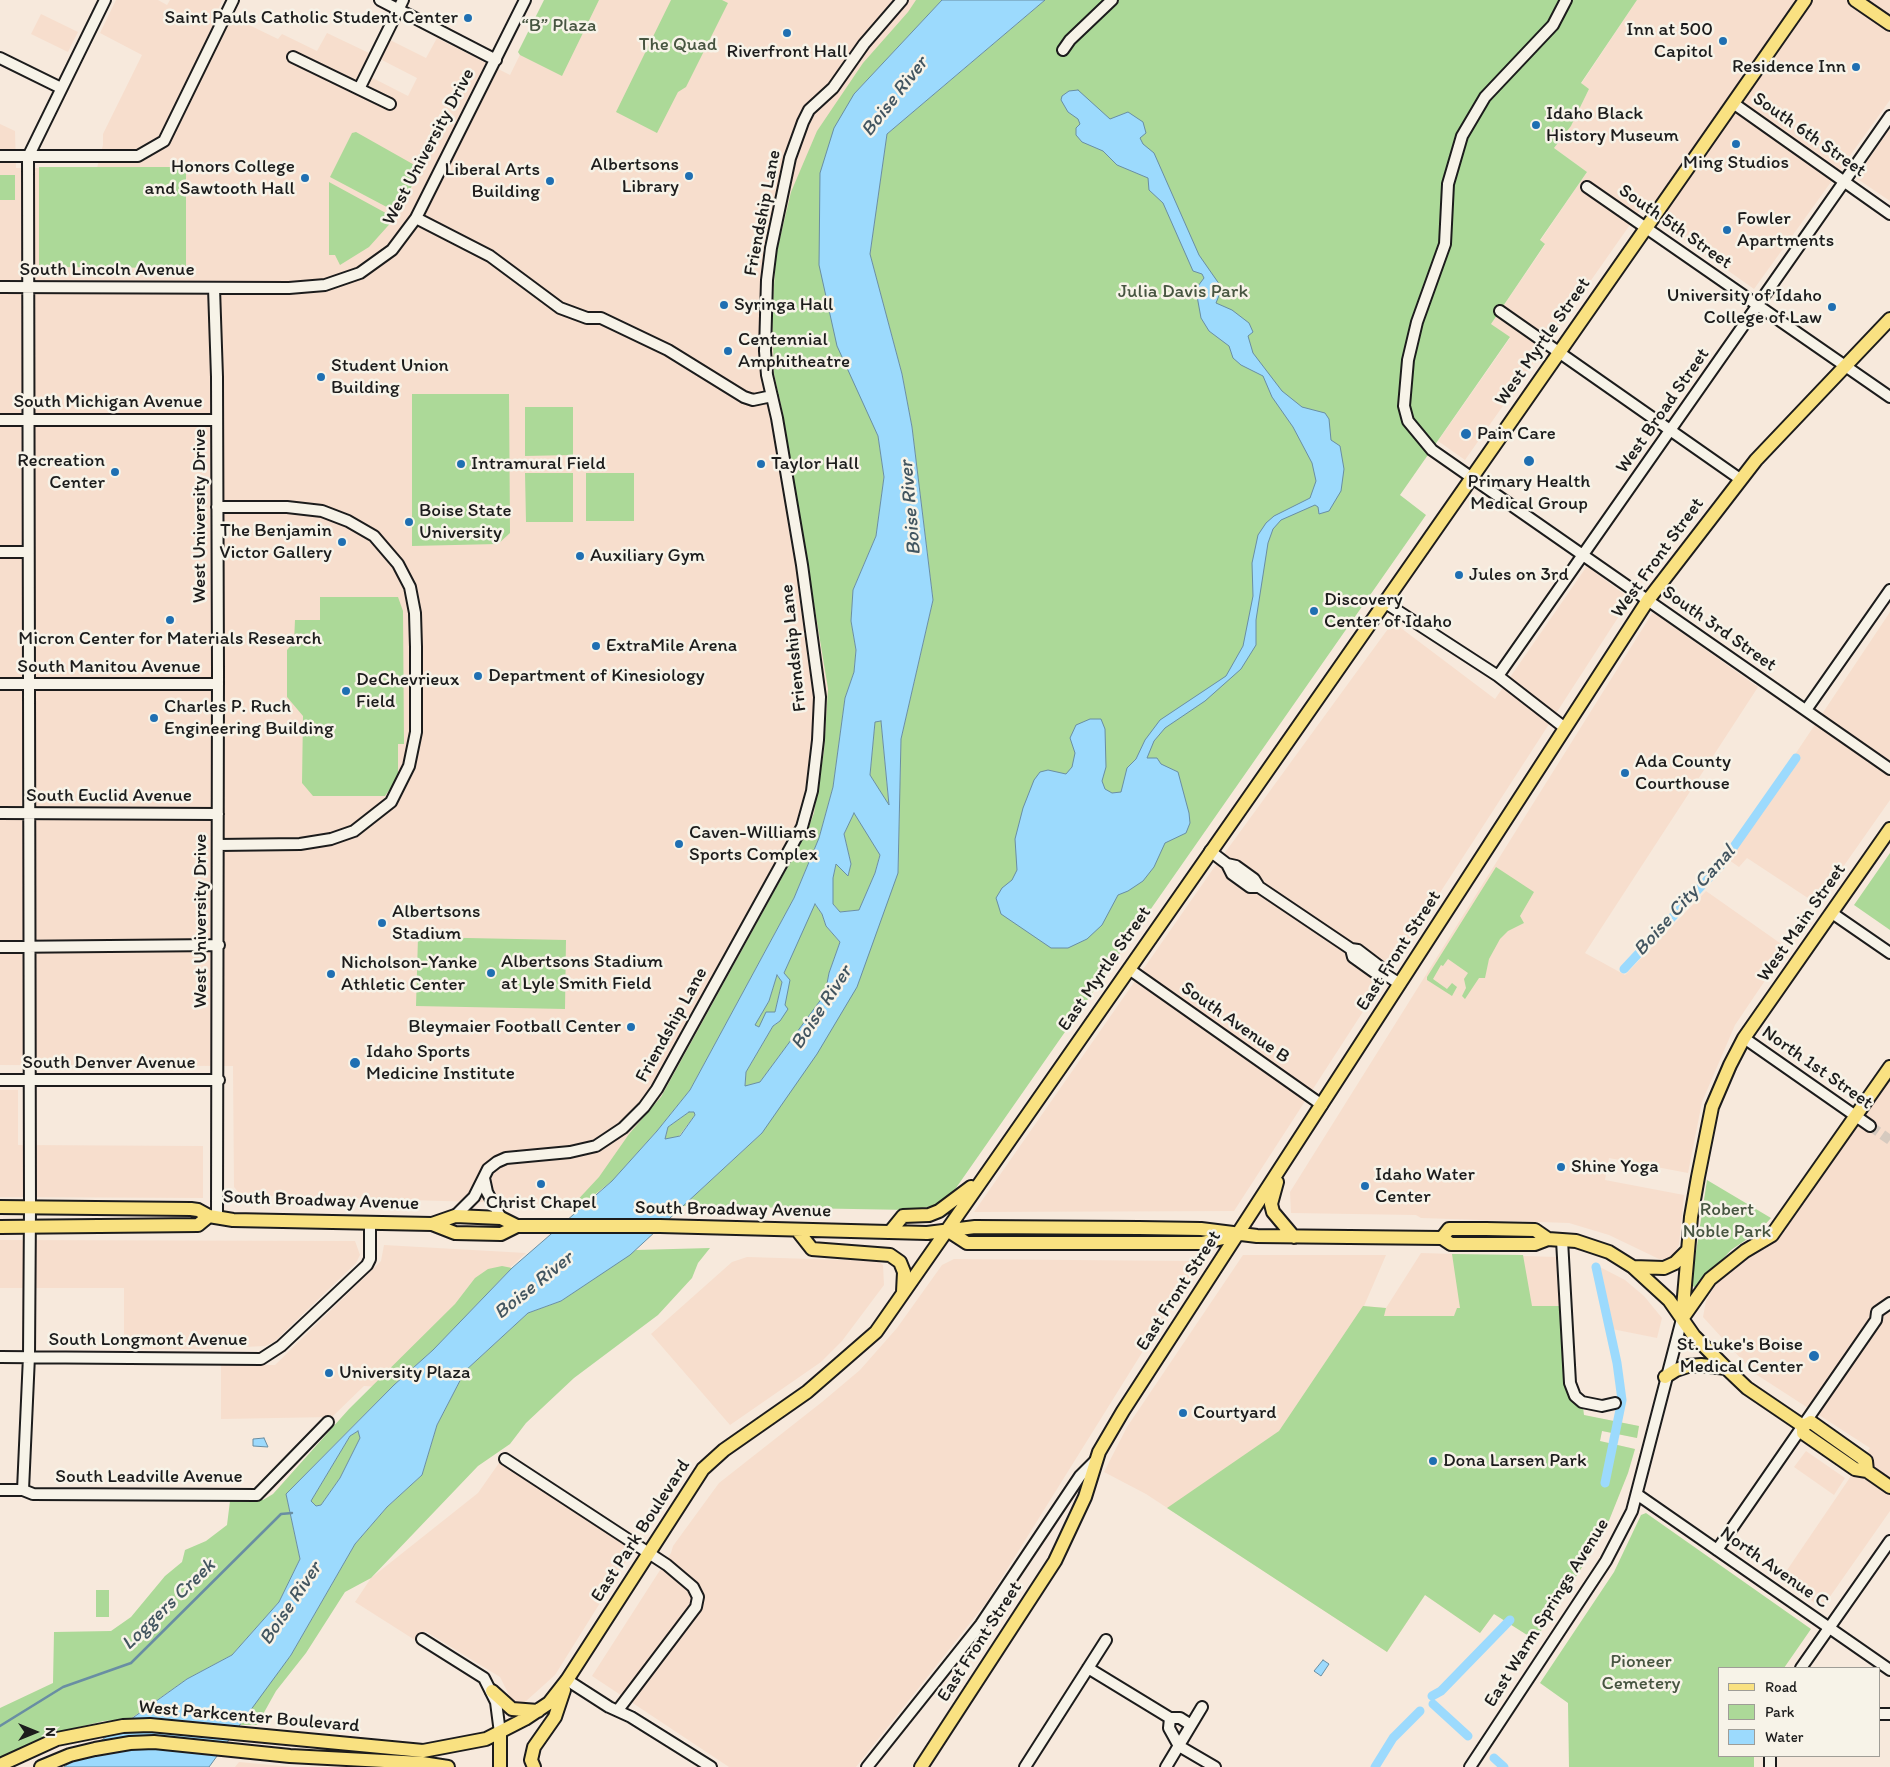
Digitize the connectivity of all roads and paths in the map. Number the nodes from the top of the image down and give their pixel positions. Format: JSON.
{"nodes":[{"id":1,"x":105,"y":0,"type":"edge"},
{"id":2,"x":233,"y":0,"type":"edge"},
{"id":3,"x":380,"y":0,"type":"edge"},
{"id":4,"x":525,"y":0,"type":"edge"},
{"id":5,"x":902,"y":0,"type":"edge"},
{"id":6,"x":1112,"y":0,"type":"edge"},
{"id":7,"x":1566,"y":0,"type":"edge"},
{"id":8,"x":1805,"y":0,"type":"edge"},
{"id":9,"x":1855,"y":0,"type":"edge"},
{"id":10,"x":401,"y":5,"type":"edge"},
{"id":11,"x":1890,"y":24,"type":"edge"},
{"id":12,"x":1063,"y":50,"type":"dead end"},
{"id":13,"x":293,"y":57,"type":"dead end"},
{"id":14,"x":0,"y":58,"type":"edge"},
{"id":15,"x":496,"y":60,"type":"junction"},
{"id":16,"x":61,"y":88,"type":"junction"},
{"id":17,"x":359,"y":89,"type":"junction"},
{"id":18,"x":1733,"y":103,"type":"junction"},
{"id":19,"x":390,"y":104,"type":"dead end"},
{"id":20,"x":1890,"y":116,"type":"edge"},
{"id":21,"x":0,"y":156,"type":"edge"},
{"id":22,"x":28,"y":157,"type":"junction"},
{"id":23,"x":1844,"y":181,"type":"junction"},
{"id":24,"x":1587,"y":187,"type":"dead end"},
{"id":25,"x":1890,"y":214,"type":"edge"},
{"id":26,"x":416,"y":218,"type":"junction"},
{"id":27,"x":1646,"y":228,"type":"junction"},
{"id":28,"x":0,"y":288,"type":"edge"},
{"id":29,"x":28,"y":288,"type":"junction"},
{"id":30,"x":214,"y":288,"type":"junction"},
{"id":31,"x":1758,"y":305,"type":"junction"},
{"id":32,"x":1500,"y":311,"type":"dead end"},
{"id":33,"x":1890,"y":319,"type":"edge"},
{"id":34,"x":1559,"y":353,"type":"junction"},
{"id":35,"x":1846,"y":366,"type":"junction"},
{"id":36,"x":772,"y":396,"type":"junction"},
{"id":37,"x":1890,"y":398,"type":"edge"},
{"id":38,"x":0,"y":420,"type":"edge"},
{"id":39,"x":28,"y":420,"type":"junction"},
{"id":40,"x":217,"y":420,"type":"junction"},
{"id":41,"x":1670,"y":431,"type":"junction"},
{"id":42,"x":1472,"y":477,"type":"junction"},
{"id":43,"x":1740,"y":479,"type":"junction"},
{"id":44,"x":217,"y":507,"type":"junction"},
{"id":45,"x":0,"y":552,"type":"edge"},
{"id":46,"x":28,"y":552,"type":"junction"},
{"id":47,"x":1583,"y":555,"type":"junction"},
{"id":48,"x":1890,"y":590,"type":"edge"},
{"id":49,"x":1648,"y":600,"type":"junction"},
{"id":50,"x":1384,"y":602,"type":"junction"},
{"id":51,"x":1498,"y":676,"type":"junction"},
{"id":52,"x":0,"y":684,"type":"edge"},
{"id":53,"x":29,"y":684,"type":"junction"},
{"id":54,"x":218,"y":684,"type":"junction"},
{"id":55,"x":1806,"y":710,"type":"junction"},
{"id":56,"x":1565,"y":728,"type":"junction"},
{"id":57,"x":1295,"y":731,"type":"joint"},
{"id":58,"x":1890,"y":769,"type":"edge"},
{"id":59,"x":0,"y":813,"type":"edge"},
{"id":60,"x":29,"y":813,"type":"junction"},
{"id":61,"x":218,"y":814,"type":"junction"},
{"id":62,"x":1890,"y":829,"type":"edge"},
{"id":63,"x":218,"y":845,"type":"junction"},
{"id":64,"x":1489,"y":846,"type":"joint"},
{"id":65,"x":1210,"y":851,"type":"junction"},
{"id":66,"x":1832,"y":913,"type":"junction"},
{"id":67,"x":219,"y":945,"type":"junction"},
{"id":68,"x":0,"y":947,"type":"edge"},
{"id":69,"x":29,"y":947,"type":"junction"},
{"id":70,"x":1890,"y":953,"type":"edge"},
{"id":71,"x":1129,"y":969,"type":"junction"},
{"id":72,"x":1400,"y":984,"type":"junction"},
{"id":73,"x":1744,"y":1038,"type":"junction"},
{"id":74,"x":1890,"y":1067,"type":"edge"},
{"id":75,"x":0,"y":1080,"type":"edge"},
{"id":76,"x":30,"y":1080,"type":"junction"},
{"id":77,"x":219,"y":1080,"type":"junction"},
{"id":78,"x":1322,"y":1105,"type":"junction"},
{"id":79,"x":1856,"y":1116,"type":"junction"},
{"id":80,"x":1870,"y":1126,"type":"tunnel mouth"},
{"id":81,"x":1281,"y":1168,"type":"junction"},
{"id":82,"x":484,"y":1178,"type":"junction"},
{"id":83,"x":982,"y":1178,"type":"junction"},
{"id":84,"x":0,"y":1208,"type":"edge"},
{"id":85,"x":30,"y":1208,"type":"junction"},
{"id":86,"x":213,"y":1216,"type":"junction"},
{"id":87,"x":455,"y":1216,"type":"junction"},
{"id":88,"x":501,"y":1218,"type":"junction"},
{"id":89,"x":370,"y":1222,"type":"junction"},
{"id":90,"x":432,"y":1224,"type":"junction"},
{"id":91,"x":517,"y":1226,"type":"junction"},
{"id":92,"x":30,"y":1227,"type":"junction"},
{"id":93,"x":0,"y":1228,"type":"edge"},
{"id":94,"x":1476,"y":1229,"type":"junction"},
{"id":95,"x":797,"y":1230,"type":"junction"},
{"id":96,"x":947,"y":1230,"type":"junction"},
{"id":97,"x":890,"y":1232,"type":"junction"},
{"id":98,"x":1237,"y":1235,"type":"junction"},
{"id":99,"x":1294,"y":1236,"type":"junction"},
{"id":100,"x":1442,"y":1238,"type":"junction"},
{"id":101,"x":1548,"y":1239,"type":"junction"},
{"id":102,"x":1562,"y":1240,"type":"junction"},
{"id":103,"x":1508,"y":1244,"type":"junction"},
{"id":104,"x":1687,"y":1251,"type":"junction"},
{"id":105,"x":1633,"y":1267,"type":"junction"},
{"id":106,"x":903,"y":1293,"type":"junction"},
{"id":107,"x":1890,"y":1303,"type":"edge"},
{"id":108,"x":1682,"y":1319,"type":"junction"},
{"id":109,"x":29,"y":1356,"type":"junction"},
{"id":110,"x":0,"y":1357,"type":"edge"},
{"id":111,"x":1726,"y":1368,"type":"junction"},
{"id":112,"x":1666,"y":1377,"type":"junction"},
{"id":113,"x":1615,"y":1403,"type":"dead end"},
{"id":114,"x":328,"y":1422,"type":"dead end"},
{"id":115,"x":1804,"y":1426,"type":"junction"},
{"id":116,"x":505,"y":1459,"type":"dead end"},
{"id":117,"x":1096,"y":1460,"type":"junction"},
{"id":118,"x":1890,"y":1487,"type":"edge"},
{"id":119,"x":0,"y":1490,"type":"edge"},
{"id":120,"x":24,"y":1490,"type":"junction"},
{"id":121,"x":1638,"y":1495,"type":"junction"},
{"id":122,"x":1890,"y":1541,"type":"edge"},
{"id":123,"x":1717,"y":1550,"type":"junction"},
{"id":124,"x":649,"y":1553,"type":"junction"},
{"id":125,"x":1829,"y":1628,"type":"junction"},
{"id":126,"x":422,"y":1639,"type":"dead end"},
{"id":127,"x":1106,"y":1640,"type":"dead end"},
{"id":128,"x":1802,"y":1667,"type":"edge"},
{"id":129,"x":1088,"y":1668,"type":"junction"},
{"id":130,"x":1890,"y":1670,"type":"edge"},
{"id":131,"x":567,"y":1680,"type":"junction"},
{"id":132,"x":492,"y":1691,"type":"junction"},
{"id":133,"x":1202,"y":1707,"type":"dead end"},
{"id":134,"x":618,"y":1710,"type":"junction"},
{"id":135,"x":538,"y":1711,"type":"junction"},
{"id":136,"x":1170,"y":1718,"type":"junction"},
{"id":137,"x":1191,"y":1725,"type":"junction"},
{"id":138,"x":500,"y":1733,"type":"junction"},
{"id":139,"x":1179,"y":1746,"type":"junction"},
{"id":140,"x":5,"y":1761,"type":"edge"},
{"id":141,"x":40,"y":1767,"type":"edge"},
{"id":142,"x":448,"y":1767,"type":"edge"},
{"id":143,"x":500,"y":1767,"type":"edge"},
{"id":144,"x":534,"y":1767,"type":"edge"},
{"id":145,"x":711,"y":1767,"type":"edge"},
{"id":146,"x":867,"y":1767,"type":"edge"},
{"id":147,"x":921,"y":1767,"type":"edge"},
{"id":148,"x":1025,"y":1767,"type":"edge"},
{"id":149,"x":1166,"y":1767,"type":"edge"},
{"id":150,"x":1215,"y":1767,"type":"edge"},
{"id":151,"x":1470,"y":1767,"type":"edge"}],
"edges":[{"from":1,"to":16,"type":"street"},
{"from":2,"to":22,"type":"street"},
{"from":3,"to":10,"type":"street"},
{"from":4,"to":15,"type":"street","name":"West University Drive"},
{"from":5,"to":36,"type":"street","name":"Friendship Lane"},
{"from":6,"to":12,"type":"street"},
{"from":7,"to":42,"type":"street","name":"South 3rd Street"},
{"from":8,"to":18,"type":"main road","name":"West Myrtle Street"},
{"from":9,"to":11,"type":"main road"},
{"from":10,"to":15,"type":"street"},
{"from":10,"to":17,"type":"street"},
{"from":13,"to":17,"type":"street"},
{"from":14,"to":16,"type":"street"},
{"from":15,"to":26,"type":"street","name":"West University Drive"},
{"from":16,"to":22,"type":"street"},
{"from":17,"to":19,"type":"street"},
{"from":18,"to":23,"type":"street","name":"South 6th Street"},
{"from":18,"to":27,"type":"main road","name":"West Myrtle Street"},
{"from":20,"to":23,"type":"street","name":"West Broad Street"},
{"from":21,"to":22,"type":"street"},
{"from":22,"to":29,"type":"street"},
{"from":23,"to":25,"type":"street","name":"South 6th Street"},
{"from":23,"to":31,"type":"street","name":"West Broad Street"},
{"from":24,"to":27,"type":"street","name":"South 5th Street"},
{"from":26,"to":30,"type":"street","name":"West University Drive"},
{"from":26,"to":36,"type":"street"},
{"from":27,"to":31,"type":"street","name":"South 5th Street"},
{"from":27,"to":34,"type":"main road","name":"West Myrtle Street"},
{"from":28,"to":29,"type":"street","name":"South Lincoln Avenue"},
{"from":29,"to":30,"type":"street","name":"South Lincoln Avenue"},
{"from":29,"to":39,"type":"street"},
{"from":30,"to":40,"type":"street","name":"West University Drive"},
{"from":31,"to":35,"type":"street","name":"South 5th Street"},
{"from":31,"to":41,"type":"street","name":"West Broad Street"},
{"from":32,"to":34,"type":"street"},
{"from":33,"to":35,"type":"main road","name":"West Front Street"},
{"from":34,"to":41,"type":"street"},
{"from":34,"to":42,"type":"main road","name":"West Myrtle Street"},
{"from":35,"to":37,"type":"street","name":"South 5th Street"},
{"from":35,"to":43,"type":"main road","name":"West Front Street"},
{"from":36,"to":82,"type":"street","name":"Friendship Lane"},
{"from":38,"to":39,"type":"street","name":"South Michigan Avenue"},
{"from":39,"to":40,"type":"street","name":"South Michigan Avenue"},
{"from":39,"to":46,"type":"street"},
{"from":40,"to":44,"type":"street","name":"West University Drive"},
{"from":41,"to":43,"type":"street"},
{"from":41,"to":47,"type":"street","name":"West Broad Street"},
{"from":42,"to":47,"type":"street","name":"South 3rd Street"},
{"from":42,"to":50,"type":"main road","name":"West Myrtle Street"},
{"from":43,"to":49,"type":"main road","name":"West Front Street"},
{"from":44,"to":54,"type":"street","name":"West University Drive"},
{"from":44,"to":63,"type":"street"},
{"from":45,"to":46,"type":"street"},
{"from":46,"to":53,"type":"street"},
{"from":47,"to":49,"type":"street","name":"South 3rd Street"},
{"from":47,"to":51,"type":"street","name":"West Broad Street"},
{"from":48,"to":55,"type":"street"},
{"from":49,"to":55,"type":"street","name":"South 3rd Street"},
{"from":49,"to":56,"type":"main road","name":"West Front Street"},
{"from":50,"to":51,"type":"street"},
{"from":50,"to":57,"type":"main road","name":"West Myrtle Street"},
{"from":51,"to":56,"type":"street"},
{"from":52,"to":53,"type":"street","name":"South Manitou Avenue"},
{"from":53,"to":54,"type":"street","name":"South Manitou Avenue"},
{"from":53,"to":60,"type":"street"},
{"from":54,"to":61,"type":"street","name":"West University Drive"},
{"from":55,"to":58,"type":"street","name":"South 3rd Street"},
{"from":56,"to":64,"type":"main road","name":"West Front Street"},
{"from":57,"to":65,"type":"main road","name":"East Myrtle Street"},
{"from":59,"to":60,"type":"street","name":"South Euclid Avenue"},
{"from":60,"to":61,"type":"street","name":"South Euclid Avenue"},
{"from":60,"to":69,"type":"street"},
{"from":61,"to":63,"type":"street","name":"West University Drive"},
{"from":62,"to":66,"type":"main road","name":"West Main Street"},
{"from":63,"to":67,"type":"street","name":"West University Drive"},
{"from":64,"to":72,"type":"main road","name":"East Front Street"},
{"from":65,"to":71,"type":"main road","name":"East Myrtle Street"},
{"from":65,"to":72,"type":"street"},
{"from":66,"to":70,"type":"street"},
{"from":66,"to":73,"type":"main road","name":"West Main Street"},
{"from":67,"to":69,"type":"street"},
{"from":67,"to":77,"type":"street","name":"West University Drive"},
{"from":68,"to":69,"type":"street"},
{"from":69,"to":76,"type":"street"},
{"from":71,"to":78,"type":"street","name":"South Avenue B"},
{"from":71,"to":83,"type":"main road","name":"East Myrtle Street"},
{"from":72,"to":78,"type":"main road","name":"East Front Street"},
{"from":73,"to":79,"type":"street","name":"North 1st Street"},
{"from":73,"to":104,"type":"main road","name":"East Warm Springs Avenue"},
{"from":74,"to":79,"type":"main road"},
{"from":75,"to":76,"type":"street","name":"South Denver Avenue"},
{"from":76,"to":77,"type":"street","name":"South Denver Avenue"},
{"from":76,"to":85,"type":"street"},
{"from":77,"to":86,"type":"street","name":"West University Drive"},
{"from":78,"to":81,"type":"main road","name":"East Front Street"},
{"from":79,"to":80,"type":"street","name":"North 1st Street"},
{"from":79,"to":108,"type":"main road"},
{"from":81,"to":98,"type":"main road","name":"East Front Street"},
{"from":81,"to":99,"type":"main road"},
{"from":82,"to":87,"type":"street","name":"Friendship Lane"},
{"from":82,"to":88,"type":"street"},
{"from":83,"to":96,"type":"main road","name":"East Myrtle Street"},
{"from":83,"to":97,"type":"main road"},
{"from":84,"to":85,"type":"main road","name":"South Broadway Avenue"},
{"from":85,"to":86,"type":"main road","name":"South Broadway Avenue"},
{"from":85,"to":92,"type":"street"},
{"from":86,"to":89,"type":"main road","name":"South Broadway Avenue"},
{"from":86,"to":92,"type":"main road","name":"South Broadway Avenue"},
{"from":87,"to":88,"type":"main road","name":"South Broadway Avenue"},
{"from":87,"to":90,"type":"main road","name":"South Broadway Avenue"},
{"from":88,"to":91,"type":"main road","name":"South Broadway Avenue"},
{"from":89,"to":90,"type":"main road","name":"South Broadway Avenue"},
{"from":89,"to":109,"type":"street","name":"South Longmont Avenue"},
{"from":90,"to":91,"type":"main road","name":"South Broadway Avenue"},
{"from":91,"to":95,"type":"main road","name":"South Broadway Avenue"},
{"from":92,"to":93,"type":"main road","name":"South Broadway Avenue"},
{"from":92,"to":109,"type":"street"},
{"from":94,"to":100,"type":"main road"},
{"from":94,"to":101,"type":"main road"},
{"from":94,"to":103,"type":"main road"},
{"from":95,"to":97,"type":"main road","name":"South Broadway Avenue"},
{"from":95,"to":106,"type":"main road"},
{"from":96,"to":97,"type":"main road","name":"South Broadway Avenue"},
{"from":96,"to":98,"type":"main road"},
{"from":96,"to":106,"type":"main road","name":"East Park Boulevard"},
{"from":98,"to":99,"type":"main road"},
{"from":98,"to":117,"type":"main road","name":"East Front Street"},
{"from":99,"to":100,"type":"main road"},
{"from":100,"to":103,"type":"main road"},
{"from":101,"to":102,"type":"main road"},
{"from":101,"to":103,"type":"main road"},
{"from":102,"to":105,"type":"main road"},
{"from":102,"to":113,"type":"street"},
{"from":104,"to":105,"type":"main road"},
{"from":104,"to":108,"type":"main road","name":"East Warm Springs Avenue"},
{"from":105,"to":108,"type":"main road"},
{"from":106,"to":124,"type":"main road","name":"East Park Boulevard"},
{"from":107,"to":115,"type":"street"},
{"from":108,"to":111,"type":"main road"},
{"from":108,"to":112,"type":"street","name":"East Warm Springs Avenue"},
{"from":109,"to":110,"type":"street","name":"South Longmont Avenue"},
{"from":109,"to":120,"type":"street"},
{"from":111,"to":112,"type":"main road"},
{"from":111,"to":115,"type":"main road"},
{"from":112,"to":121,"type":"street","name":"East Warm Springs Avenue"},
{"from":114,"to":120,"type":"street","name":"South Leadville Avenue"},
{"from":115,"to":118,"type":"main road"},
{"from":115,"to":123,"type":"street"},
{"from":116,"to":124,"type":"street"},
{"from":117,"to":146,"type":"street"},
{"from":117,"to":147,"type":"main road","name":"East Front Street"},
{"from":119,"to":120,"type":"street","name":"South Leadville Avenue"},
{"from":121,"to":123,"type":"street","name":"North Avenue C"},
{"from":121,"to":151,"type":"street","name":"East Warm Springs Avenue"},
{"from":122,"to":125,"type":"street"},
{"from":123,"to":125,"type":"street","name":"North Avenue C"},
{"from":124,"to":131,"type":"main road","name":"East Park Boulevard"},
{"from":124,"to":134,"type":"street"},
{"from":125,"to":128,"type":"street"},
{"from":125,"to":130,"type":"street","name":"North Avenue C"},
{"from":126,"to":132,"type":"street"},
{"from":127,"to":129,"type":"street"},
{"from":129,"to":136,"type":"street"},
{"from":129,"to":148,"type":"street"},
{"from":131,"to":134,"type":"street"},
{"from":131,"to":135,"type":"main road","name":"East Park Boulevard"},
{"from":131,"to":144,"type":"main road"},
{"from":132,"to":135,"type":"main road"},
{"from":132,"to":138,"type":"street"},
{"from":133,"to":137,"type":"street"},
{"from":134,"to":145,"type":"street"},
{"from":135,"to":138,"type":"main road","name":"East Park Boulevard"},
{"from":136,"to":137,"type":"street"},
{"from":136,"to":139,"type":"street"},
{"from":137,"to":139,"type":"street"},
{"from":138,"to":140,"type":"main road","name":"West Parkcenter Boulevard"},
{"from":138,"to":143,"type":"main road"},
{"from":139,"to":149,"type":"street"},
{"from":139,"to":150,"type":"street"},
{"from":141,"to":142,"type":"main road","name":"West Parkcenter Boulevard"}]}
